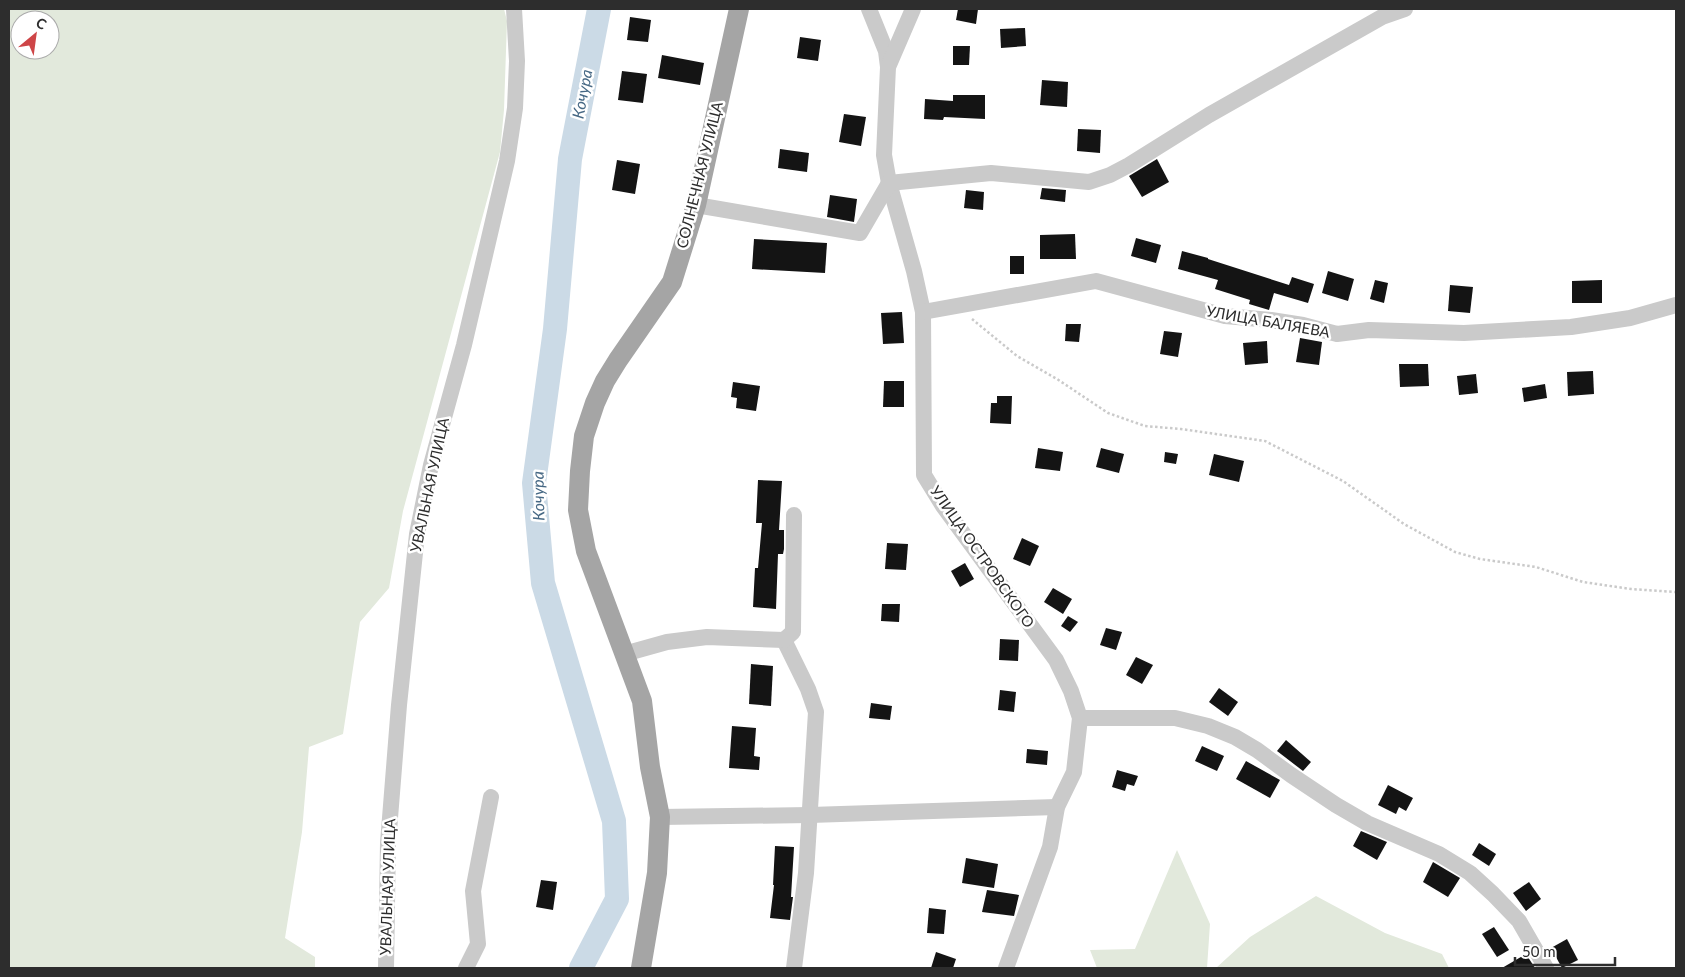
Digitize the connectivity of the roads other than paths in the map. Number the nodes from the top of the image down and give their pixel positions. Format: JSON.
{"nodes":[{"id":1,"x":514,"y":9,"type":"edge"},
{"id":2,"x":738,"y":9,"type":"edge"},
{"id":3,"x":869,"y":9,"type":"edge"},
{"id":4,"x":913,"y":9,"type":"edge"},
{"id":5,"x":1405,"y":9,"type":"edge"},
{"id":6,"x":888,"y":67,"type":"junction"},
{"id":7,"x":889,"y":183,"type":"junction"},
{"id":8,"x":696,"y":205,"type":"junction"},
{"id":9,"x":1676,"y":305,"type":"edge"},
{"id":10,"x":923,"y":312,"type":"junction"},
{"id":11,"x":794,"y":515,"type":"dead end"},
{"id":12,"x":784,"y":640,"type":"junction"},
{"id":13,"x":624,"y":654,"type":"junction"},
{"id":14,"x":1080,"y":718,"type":"junction"},
{"id":15,"x":491,"y":797,"type":"dead end"},
{"id":16,"x":1057,"y":807,"type":"junction"},
{"id":17,"x":810,"y":815,"type":"junction"},
{"id":18,"x":660,"y":816,"type":"junction"},
{"id":19,"x":386,"y":968,"type":"edge"},
{"id":20,"x":466,"y":968,"type":"edge"},
{"id":21,"x":641,"y":968,"type":"edge"},
{"id":22,"x":794,"y":968,"type":"edge"},
{"id":23,"x":1006,"y":968,"type":"edge"},
{"id":24,"x":1546,"y":968,"type":"edge"}],
"edges":[{"from":1,"to":19,"type":"street","name":"УВАЛЬНАЯ УЛИЦА"},
{"from":2,"to":8,"type":"main road","name":"СОЛНЕЧНАЯ УЛИЦА"},
{"from":3,"to":6,"type":"street","name":"УЛИЦА ОСТРОВСКОГО"},
{"from":4,"to":6,"type":"street","name":"УЛИЦА ОСТРОВСКОГО"},
{"from":5,"to":7,"type":"street"},
{"from":6,"to":7,"type":"street","name":"УЛИЦА ОСТРОВСКОГО"},
{"from":7,"to":8,"type":"street"},
{"from":7,"to":10,"type":"street","name":"УЛИЦА ОСТРОВСКОГО"},
{"from":8,"to":13,"type":"main road","name":"СОЛНЕЧНАЯ УЛИЦА"},
{"from":9,"to":10,"type":"street","name":"УЛИЦА БАЛЯЕВА"},
{"from":10,"to":14,"type":"street","name":"УЛИЦА ОСТРОВСКОГО"},
{"from":11,"to":12,"type":"street"},
{"from":12,"to":13,"type":"street"},
{"from":12,"to":17,"type":"street"},
{"from":13,"to":18,"type":"main road","name":"СОЛНЕЧНАЯ УЛИЦА"},
{"from":14,"to":16,"type":"street","name":"УЛИЦА ОСТРОВСКОГО"},
{"from":14,"to":24,"type":"street"},
{"from":15,"to":20,"type":"street"},
{"from":16,"to":17,"type":"street"},
{"from":16,"to":23,"type":"street","name":"УЛИЦА ОСТРОВСКОГО"},
{"from":17,"to":18,"type":"street"},
{"from":17,"to":22,"type":"street"},
{"from":18,"to":21,"type":"main road","name":"СОЛНЕЧНАЯ УЛИЦА"}]}
